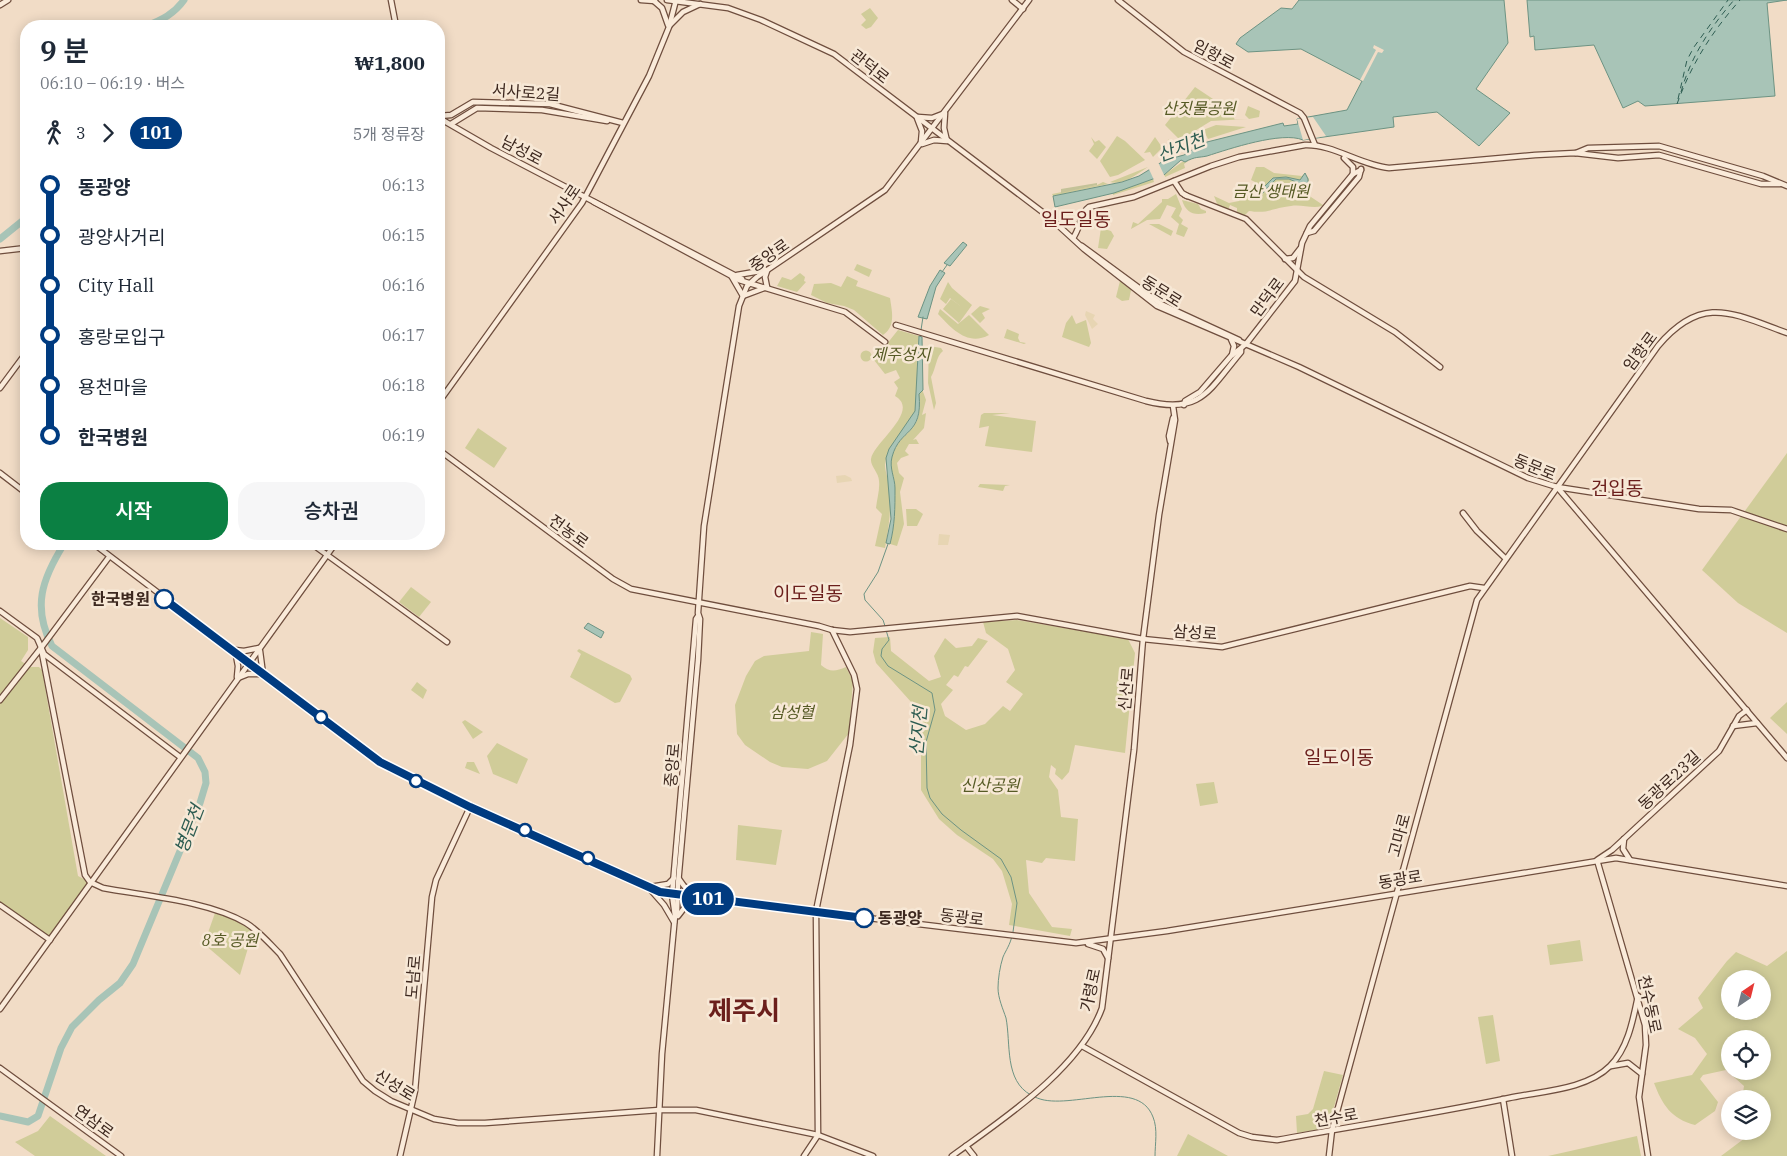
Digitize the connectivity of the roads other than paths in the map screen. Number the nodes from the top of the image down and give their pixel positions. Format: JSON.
{"nodes":[{"id":1,"x":8,"y":0,"type":"edge"},
{"id":2,"x":391,"y":0,"type":"edge"},
{"id":3,"x":641,"y":0,"type":"edge"},
{"id":4,"x":656,"y":0,"type":"edge"},
{"id":5,"x":667,"y":0,"type":"edge"},
{"id":6,"x":676,"y":0,"type":"edge"},
{"id":7,"x":1012,"y":0,"type":"edge"},
{"id":8,"x":1029,"y":0,"type":"edge"},
{"id":9,"x":1118,"y":0,"type":"edge"},
{"id":10,"x":699,"y":2,"type":"edge"},
{"id":11,"x":0,"y":4,"type":"edge"},
{"id":12,"x":1023,"y":9,"type":"junction"},
{"id":13,"x":395,"y":20,"type":"edge"},
{"id":14,"x":669,"y":26,"type":"junction"},
{"id":15,"x":945,"y":113,"type":"junction"},
{"id":16,"x":445,"y":116,"type":"edge"},
{"id":17,"x":916,"y":117,"type":"junction"},
{"id":18,"x":445,"y":120,"type":"edge"},
{"id":19,"x":614,"y":121,"type":"junction"},
{"id":20,"x":623,"y":123,"type":"junction"},
{"id":21,"x":452,"y":124,"type":"junction"},
{"id":22,"x":932,"y":129,"type":"junction"},
{"id":23,"x":948,"y":140,"type":"junction"},
{"id":24,"x":921,"y":144,"type":"junction"},
{"id":25,"x":1315,"y":145,"type":"junction"},
{"id":26,"x":1575,"y":153,"type":"junction"},
{"id":27,"x":1342,"y":155,"type":"junction"},
{"id":28,"x":1365,"y":164,"type":"junction"},
{"id":29,"x":1361,"y":170,"type":"junction"},
{"id":30,"x":1354,"y":174,"type":"junction"},
{"id":31,"x":1174,"y":181,"type":"junction"},
{"id":32,"x":1780,"y":184,"type":"junction"},
{"id":33,"x":1787,"y":186,"type":"edge"},
{"id":34,"x":585,"y":197,"type":"junction"},
{"id":35,"x":1026,"y":200,"type":"joint"},
{"id":36,"x":594,"y":202,"type":"junction"},
{"id":37,"x":1307,"y":233,"type":"junction"},
{"id":38,"x":1073,"y":238,"type":"junction"},
{"id":39,"x":1082,"y":246,"type":"junction"},
{"id":40,"x":1302,"y":246,"type":"junction"},
{"id":41,"x":20,"y":249,"type":"edge"},
{"id":42,"x":2,"y":251,"type":"edge"},
{"id":43,"x":1285,"y":259,"type":"junction"},
{"id":44,"x":767,"y":269,"type":"junction"},
{"id":45,"x":1298,"y":272,"type":"junction"},
{"id":46,"x":730,"y":275,"type":"junction"},
{"id":47,"x":736,"y":275,"type":"junction"},
{"id":48,"x":742,"y":279,"type":"junction"},
{"id":49,"x":751,"y":282,"type":"junction"},
{"id":50,"x":767,"y":287,"type":"junction"},
{"id":51,"x":743,"y":296,"type":"junction"},
{"id":52,"x":896,"y":325,"type":"dead end"},
{"id":53,"x":1787,"y":333,"type":"edge"},
{"id":54,"x":1230,"y":338,"type":"junction"},
{"id":55,"x":1239,"y":340,"type":"junction"},
{"id":56,"x":885,"y":342,"type":"dead end"},
{"id":57,"x":1246,"y":344,"type":"junction"},
{"id":58,"x":1241,"y":349,"type":"junction"},
{"id":59,"x":1232,"y":356,"type":"junction"},
{"id":60,"x":20,"y":361,"type":"edge"},
{"id":61,"x":1440,"y":367,"type":"dead end"},
{"id":62,"x":0,"y":388,"type":"edge"},
{"id":63,"x":445,"y":394,"type":"edge"},
{"id":64,"x":1184,"y":405,"type":"junction"},
{"id":65,"x":1173,"y":406,"type":"junction"},
{"id":66,"x":445,"y":454,"type":"edge"},
{"id":67,"x":0,"y":473,"type":"edge"},
{"id":68,"x":1556,"y":487,"type":"junction"},
{"id":69,"x":20,"y":488,"type":"edge"},
{"id":70,"x":1463,"y":513,"type":"dead end"},
{"id":71,"x":1787,"y":529,"type":"edge"},
{"id":72,"x":101,"y":550,"type":"edge"},
{"id":73,"x":320,"y":550,"type":"edge"},
{"id":74,"x":331,"y":550,"type":"edge"},
{"id":75,"x":327,"y":555,"type":"junction"},
{"id":76,"x":109,"y":557,"type":"junction"},
{"id":77,"x":1505,"y":558,"type":"junction"},
{"id":78,"x":1484,"y":588,"type":"junction"},
{"id":79,"x":698,"y":601,"type":"junction"},
{"id":80,"x":0,"y":611,"type":"edge"},
{"id":81,"x":832,"y":630,"type":"junction"},
{"id":82,"x":1143,"y":639,"type":"junction"},
{"id":83,"x":447,"y":642,"type":"dead end"},
{"id":84,"x":262,"y":645,"type":"junction"},
{"id":85,"x":41,"y":648,"type":"junction"},
{"id":86,"x":235,"y":650,"type":"junction"},
{"id":87,"x":250,"y":662,"type":"junction"},
{"id":88,"x":263,"y":674,"type":"junction"},
{"id":89,"x":237,"y":679,"type":"junction"},
{"id":90,"x":0,"y":700,"type":"edge"},
{"id":91,"x":1747,"y":710,"type":"junction"},
{"id":92,"x":1757,"y":723,"type":"junction"},
{"id":93,"x":1733,"y":726,"type":"junction"},
{"id":94,"x":181,"y":756,"type":"junction"},
{"id":95,"x":1787,"y":758,"type":"edge"},
{"id":96,"x":470,"y":807,"type":"junction"},
{"id":97,"x":1624,"y":838,"type":"junction"},
{"id":98,"x":1597,"y":860,"type":"junction"},
{"id":99,"x":1630,"y":860,"type":"junction"},
{"id":100,"x":677,"y":877,"type":"junction"},
{"id":101,"x":90,"y":882,"type":"junction"},
{"id":102,"x":1787,"y":886,"type":"edge"},
{"id":103,"x":648,"y":887,"type":"junction"},
{"id":104,"x":1397,"y":892,"type":"junction"},
{"id":105,"x":675,"y":895,"type":"junction"},
{"id":106,"x":704,"y":899,"type":"junction"},
{"id":107,"x":0,"y":905,"type":"edge"},
{"id":108,"x":816,"y":911,"type":"junction"},
{"id":109,"x":674,"y":923,"type":"junction"},
{"id":110,"x":1112,"y":939,"type":"junction"},
{"id":111,"x":50,"y":940,"type":"junction"},
{"id":112,"x":1084,"y":942,"type":"junction"},
{"id":113,"x":1109,"y":964,"type":"junction"},
{"id":114,"x":1638,"y":996,"type":"junction"},
{"id":115,"x":0,"y":1009,"type":"edge"},
{"id":116,"x":1082,"y":1046,"type":"junction"},
{"id":117,"x":1610,"y":1066,"type":"junction"},
{"id":118,"x":0,"y":1068,"type":"edge"},
{"id":119,"x":1642,"y":1074,"type":"junction"},
{"id":120,"x":1503,"y":1100,"type":"junction"},
{"id":121,"x":659,"y":1110,"type":"junction"},
{"id":122,"x":412,"y":1111,"type":"junction"},
{"id":123,"x":1332,"y":1130,"type":"junction"},
{"id":124,"x":818,"y":1135,"type":"junction"},
{"id":125,"x":966,"y":1146,"type":"junction"},
{"id":126,"x":121,"y":1156,"type":"edge"},
{"id":127,"x":400,"y":1156,"type":"edge"},
{"id":128,"x":656,"y":1156,"type":"edge"},
{"id":129,"x":804,"y":1156,"type":"edge"},
{"id":130,"x":873,"y":1156,"type":"edge"},
{"id":131,"x":952,"y":1156,"type":"edge"},
{"id":132,"x":974,"y":1156,"type":"edge"},
{"id":133,"x":1329,"y":1156,"type":"edge"},
{"id":134,"x":1512,"y":1156,"type":"edge"},
{"id":135,"x":1648,"y":1156,"type":"edge"}],
"edges":[{"from":1,"to":11,"type":"main road"},
{"from":2,"to":13,"type":"main road"},
{"from":3,"to":4,"type":"main road"},
{"from":4,"to":14,"type":"main road"},
{"from":5,"to":6,"type":"main road","name":"관덕로"},
{"from":6,"to":10,"type":"main road","name":"관덕로"},
{"from":6,"to":14,"type":"main road","name":"서사로"},
{"from":7,"to":12,"type":"main road"},
{"from":8,"to":12,"type":"main road","name":"중앙로"},
{"from":9,"to":25,"type":"main road","name":"임항로"},
{"from":10,"to":14,"type":"main road"},
{"from":10,"to":17,"type":"main road","name":"관덕로"},
{"from":12,"to":15,"type":"main road","name":"중앙로"},
{"from":14,"to":20,"type":"main road","name":"서사로"},
{"from":15,"to":17,"type":"main road"},
{"from":15,"to":22,"type":"main road","name":"중앙로"},
{"from":15,"to":23,"type":"main road"},
{"from":16,"to":19,"type":"main road","name":"서사로2길"},
{"from":17,"to":22,"type":"main road","name":"관덕로"},
{"from":17,"to":24,"type":"main road"},
{"from":18,"to":21,"type":"main road","name":"남성로"},
{"from":19,"to":20,"type":"main road","name":"서사로2길"},
{"from":19,"to":21,"type":"main road","name":"서사로2길"},
{"from":20,"to":34,"type":"main road","name":"서사로"},
{"from":21,"to":34,"type":"main road","name":"남성로"},
{"from":22,"to":23,"type":"main road","name":"관덕로"},
{"from":22,"to":24,"type":"main road","name":"중앙로"},
{"from":23,"to":24,"type":"main road"},
{"from":23,"to":35,"type":"main road","name":"관덕로"},
{"from":24,"to":44,"type":"main road","name":"중앙로"},
{"from":25,"to":27,"type":"main road"},
{"from":25,"to":31,"type":"main road"},
{"from":26,"to":28,"type":"main road"},
{"from":26,"to":32,"type":"main road"},
{"from":26,"to":32,"type":"main road"},
{"from":27,"to":28,"type":"main road"},
{"from":27,"to":30,"type":"main road"},
{"from":28,"to":29,"type":"main road","name":"만덕로"},
{"from":29,"to":30,"type":"main road","name":"만덕로"},
{"from":29,"to":37,"type":"main road","name":"만덕로"},
{"from":30,"to":37,"type":"main road","name":"만덕로"},
{"from":31,"to":38,"type":"main road"},
{"from":31,"to":43,"type":"main road"},
{"from":32,"to":33,"type":"main road"},
{"from":34,"to":36,"type":"main road","name":"남성로"},
{"from":34,"to":63,"type":"main road","name":"서사로"},
{"from":35,"to":38,"type":"main road","name":"동문로"},
{"from":36,"to":46,"type":"main road","name":"남성로"},
{"from":36,"to":47,"type":"main road","name":"남성로"},
{"from":37,"to":40,"type":"main road","name":"만덕로"},
{"from":38,"to":39,"type":"main road","name":"동문로"},
{"from":39,"to":54,"type":"main road","name":"동문로"},
{"from":39,"to":55,"type":"main road","name":"동문로"},
{"from":40,"to":43,"type":"main road"},
{"from":40,"to":45,"type":"main road","name":"만덕로"},
{"from":41,"to":42,"type":"main road"},
{"from":43,"to":45,"type":"main road"},
{"from":44,"to":47,"type":"main road"},
{"from":44,"to":49,"type":"main road","name":"중앙로"},
{"from":44,"to":50,"type":"main road"},
{"from":45,"to":57,"type":"main road","name":"만덕로"},
{"from":45,"to":61,"type":"main road"},
{"from":46,"to":48,"type":"main road","name":"남성로"},
{"from":46,"to":51,"type":"main road"},
{"from":47,"to":48,"type":"main road","name":"남성로"},
{"from":48,"to":49,"type":"main road","name":"남성로"},
{"from":49,"to":50,"type":"main road","name":"남성로"},
{"from":49,"to":51,"type":"main road","name":"중앙로"},
{"from":50,"to":51,"type":"main road"},
{"from":50,"to":56,"type":"main road","name":"남성로"},
{"from":51,"to":79,"type":"main road","name":"중앙로"},
{"from":52,"to":65,"type":"main road"},
{"from":53,"to":68,"type":"main road","name":"임항로"},
{"from":54,"to":55,"type":"main road","name":"동문로"},
{"from":54,"to":59,"type":"main road"},
{"from":55,"to":57,"type":"main road","name":"동문로"},
{"from":57,"to":58,"type":"main road"},
{"from":57,"to":68,"type":"main road","name":"동문로"},
{"from":58,"to":59,"type":"main road"},
{"from":58,"to":64,"type":"main road"},
{"from":59,"to":64,"type":"main road"},
{"from":60,"to":62,"type":"main road"},
{"from":64,"to":65,"type":"main road"},
{"from":65,"to":82,"type":"main road","name":"신산로"},
{"from":66,"to":79,"type":"main road","name":"전농로"},
{"from":67,"to":69,"type":"main road"},
{"from":68,"to":71,"type":"main road"},
{"from":68,"to":77,"type":"main road","name":"고마로"},
{"from":68,"to":91,"type":"main road","name":"동문로"},
{"from":70,"to":77,"type":"main road"},
{"from":72,"to":76,"type":"main road","name":"동광로"},
{"from":73,"to":75,"type":"main road"},
{"from":74,"to":75,"type":"main road"},
{"from":75,"to":83,"type":"main road"},
{"from":75,"to":84,"type":"main road"},
{"from":76,"to":85,"type":"main road"},
{"from":76,"to":86,"type":"main road","name":"동광로"},
{"from":77,"to":78,"type":"main road","name":"고마로"},
{"from":78,"to":82,"type":"main road","name":"삼성로"},
{"from":78,"to":104,"type":"main road","name":"고마로"},
{"from":79,"to":81,"type":"main road"},
{"from":79,"to":100,"type":"main road","name":"중앙로"},
{"from":80,"to":85,"type":"main road"},
{"from":81,"to":82,"type":"main road","name":"삼성로"},
{"from":81,"to":108,"type":"main road"},
{"from":82,"to":110,"type":"main road","name":"신산로"},
{"from":84,"to":86,"type":"main road"},
{"from":84,"to":87,"type":"main road"},
{"from":84,"to":88,"type":"main road"},
{"from":85,"to":90,"type":"main road"},
{"from":85,"to":94,"type":"main road"},
{"from":85,"to":101,"type":"main road"},
{"from":86,"to":87,"type":"main road","name":"동광로"},
{"from":86,"to":89,"type":"main road"},
{"from":87,"to":88,"type":"main road","name":"동광로"},
{"from":87,"to":89,"type":"main road"},
{"from":88,"to":89,"type":"main road"},
{"from":88,"to":96,"type":"main road","name":"동광로"},
{"from":89,"to":94,"type":"main road"},
{"from":91,"to":92,"type":"main road","name":"동문로"},
{"from":91,"to":93,"type":"main road","name":"동광로23길"},
{"from":92,"to":93,"type":"main road"},
{"from":92,"to":95,"type":"main road","name":"동문로"},
{"from":93,"to":97,"type":"main road","name":"동광로23길"},
{"from":94,"to":101,"type":"main road"},
{"from":96,"to":103,"type":"main road","name":"동광로"},
{"from":96,"to":122,"type":"main road","name":"도남로"},
{"from":97,"to":98,"type":"main road","name":"동광로23길"},
{"from":97,"to":99,"type":"main road"},
{"from":98,"to":99,"type":"main road","name":"동광로"},
{"from":98,"to":104,"type":"main road","name":"동광로"},
{"from":98,"to":114,"type":"main road","name":"천수동로"},
{"from":99,"to":102,"type":"main road","name":"동광로"},
{"from":100,"to":103,"type":"main road"},
{"from":100,"to":105,"type":"main road","name":"중앙로"},
{"from":100,"to":106,"type":"main road"},
{"from":101,"to":111,"type":"main road"},
{"from":101,"to":122,"type":"main road","name":"신성로"},
{"from":103,"to":105,"type":"main road","name":"동광로"},
{"from":103,"to":109,"type":"main road"},
{"from":104,"to":110,"type":"main road","name":"동광로"},
{"from":104,"to":123,"type":"main road","name":"고마로"},
{"from":105,"to":106,"type":"main road","name":"동광로"},
{"from":105,"to":109,"type":"main road","name":"중앙로"},
{"from":106,"to":108,"type":"main road","name":"동광로"},
{"from":106,"to":109,"type":"main road"},
{"from":107,"to":111,"type":"main road"},
{"from":108,"to":112,"type":"main road","name":"동광로"},
{"from":108,"to":124,"type":"main road"},
{"from":109,"to":121,"type":"main road","name":"중앙로"},
{"from":110,"to":112,"type":"main road","name":"동광로"},
{"from":110,"to":113,"type":"main road","name":"가령로"},
{"from":111,"to":115,"type":"main road"},
{"from":112,"to":113,"type":"main road"},
{"from":113,"to":116,"type":"main road","name":"가령로"},
{"from":114,"to":117,"type":"main road","name":"천수로"},
{"from":114,"to":119,"type":"main road","name":"천수동로"},
{"from":116,"to":123,"type":"main road","name":"천수로"},
{"from":116,"to":125,"type":"main road","name":"가령로"},
{"from":117,"to":119,"type":"main road"},
{"from":117,"to":120,"type":"main road","name":"천수로"},
{"from":118,"to":126,"type":"main road","name":"연삼로"},
{"from":119,"to":135,"type":"main road","name":"천수동로"},
{"from":120,"to":123,"type":"main road","name":"천수로"},
{"from":120,"to":134,"type":"main road"},
{"from":121,"to":122,"type":"main road","name":"신성로"},
{"from":121,"to":124,"type":"main road","name":"신성로"},
{"from":121,"to":128,"type":"main road","name":"중앙로"},
{"from":122,"to":127,"type":"main road","name":"도남로"},
{"from":123,"to":133,"type":"main road","name":"고마로"},
{"from":124,"to":129,"type":"main road"},
{"from":124,"to":130,"type":"main road","name":"신성로"},
{"from":125,"to":131,"type":"main road"},
{"from":125,"to":132,"type":"main road"}]}
